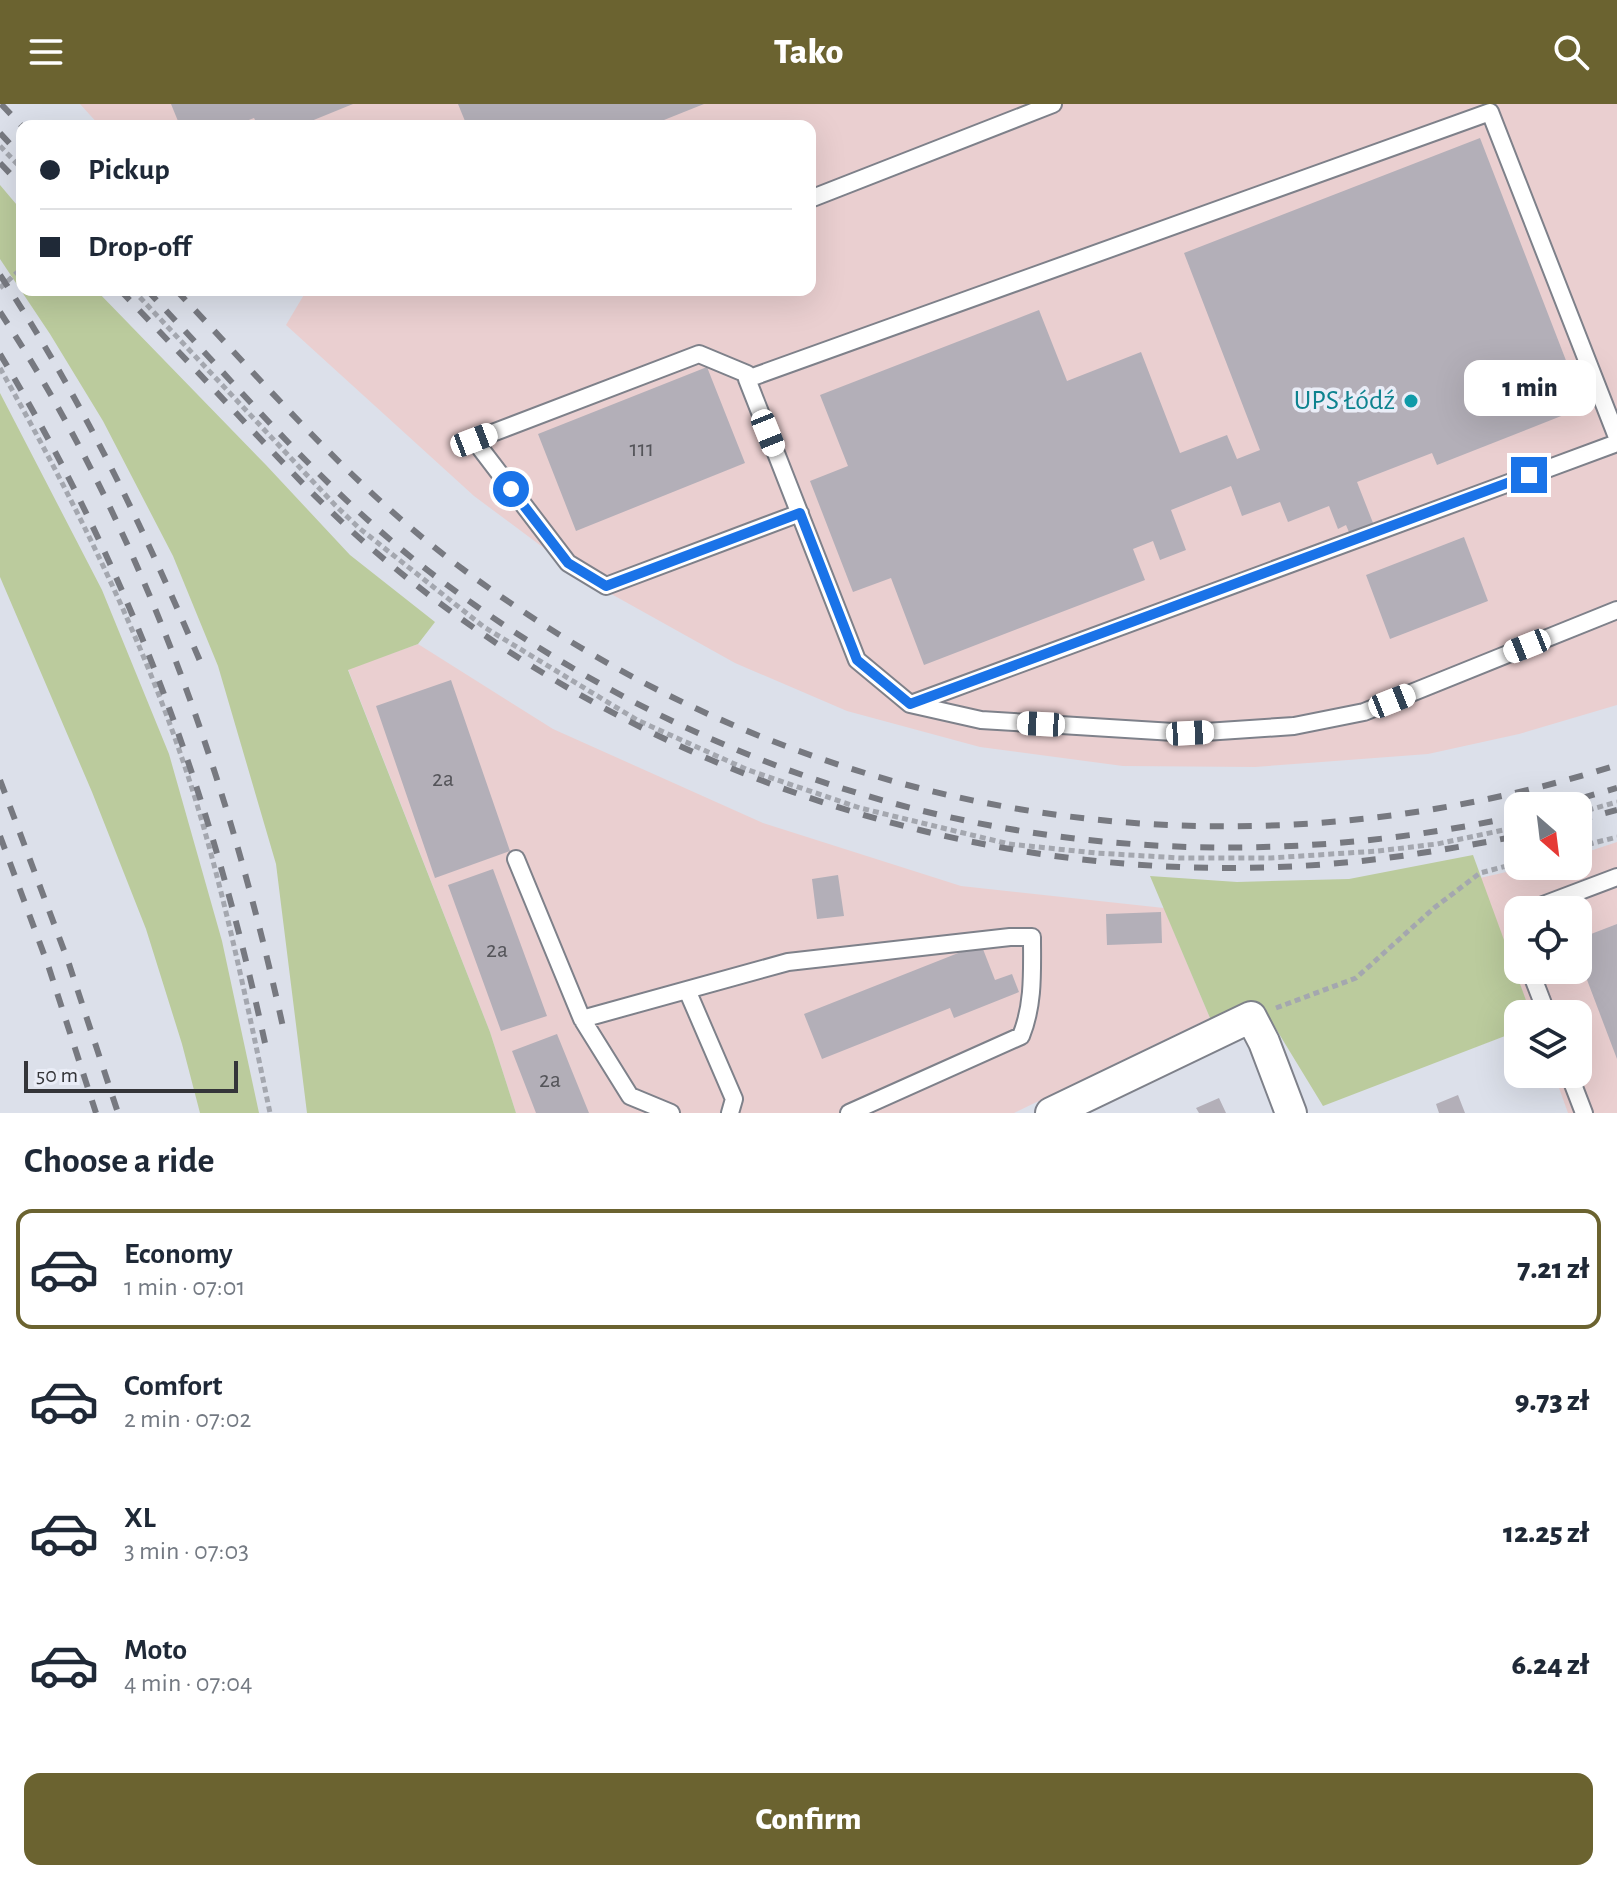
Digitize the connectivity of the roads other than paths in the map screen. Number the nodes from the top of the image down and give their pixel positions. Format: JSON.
{"nodes":[{"id":1,"x":1053,"y":104,"type":"edge"},
{"id":2,"x":816,"y":197,"type":"edge"},
{"id":3,"x":747,"y":379,"type":"junction"},
{"id":4,"x":1617,"y":440,"type":"edge"},
{"id":5,"x":800,"y":513,"type":"junction"},
{"id":6,"x":1617,"y":610,"type":"edge"},
{"id":7,"x":910,"y":704,"type":"junction"},
{"id":8,"x":516,"y":859,"type":"dead end"},
{"id":9,"x":1617,"y":877,"type":"edge"},
{"id":10,"x":1567,"y":896,"type":"edge"},
{"id":11,"x":687,"y":990,"type":"junction"},
{"id":12,"x":582,"y":1019,"type":"junction"},
{"id":13,"x":1574,"y":1088,"type":"edge"},
{"id":14,"x":671,"y":1113,"type":"edge"},
{"id":15,"x":730,"y":1113,"type":"edge"},
{"id":16,"x":849,"y":1113,"type":"edge"},
{"id":17,"x":1051,"y":1113,"type":"edge"},
{"id":18,"x":1291,"y":1113,"type":"edge"},
{"id":19,"x":1584,"y":1113,"type":"edge"}],
"edges":[{"from":1,"to":2,"type":"lane"},
{"from":3,"to":4,"type":"lane"},
{"from":3,"to":5,"type":"lane"},
{"from":3,"to":5,"type":"lane"},
{"from":4,"to":7,"type":"lane"},
{"from":5,"to":7,"type":"lane"},
{"from":6,"to":7,"type":"lane"},
{"from":8,"to":12,"type":"lane"},
{"from":9,"to":10,"type":"lane"},
{"from":11,"to":12,"type":"lane"},
{"from":11,"to":15,"type":"lane"},
{"from":11,"to":16,"type":"lane"},
{"from":12,"to":14,"type":"lane"},
{"from":13,"to":19,"type":"lane"},
{"from":17,"to":18,"type":"street"}]}
